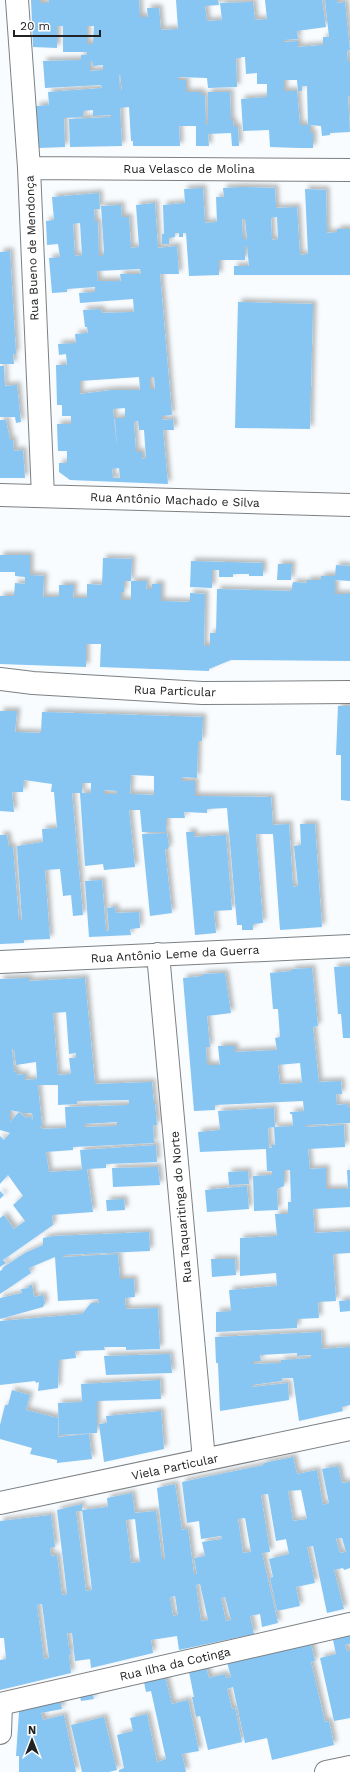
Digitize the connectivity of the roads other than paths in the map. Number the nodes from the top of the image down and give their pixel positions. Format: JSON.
{"nodes":[{"id":1,"x":17,"y":0,"type":"edge"},
{"id":2,"x":29,"y":168,"type":"junction"},
{"id":3,"x":350,"y":170,"type":"edge"},
{"id":4,"x":0,"y":495,"type":"edge"},
{"id":5,"x":43,"y":496,"type":"junction"},
{"id":6,"x":350,"y":505,"type":"edge"},
{"id":7,"x":0,"y":679,"type":"edge"},
{"id":8,"x":350,"y":692,"type":"edge"},
{"id":9,"x":350,"y":946,"type":"edge"},
{"id":10,"x":158,"y":954,"type":"junction"},
{"id":11,"x":0,"y":962,"type":"edge"},
{"id":12,"x":350,"y":1428,"type":"edge"},
{"id":13,"x":204,"y":1460,"type":"junction"},
{"id":14,"x":0,"y":1503,"type":"edge"},
{"id":15,"x":350,"y":1624,"type":"edge"},
{"id":16,"x":0,"y":1704,"type":"edge"},
{"id":17,"x":0,"y":1733,"type":"edge"},
{"id":18,"x":350,"y":1767,"type":"edge"},
{"id":19,"x":326,"y":1772,"type":"edge"}],
"edges":[{"from":1,"to":2,"type":"street","name":"Rua Bueno de Mendonça"},
{"from":2,"to":3,"type":"street","name":"Rua Velasco de Molina"},
{"from":2,"to":5,"type":"street","name":"Rua Bueno de Mendonça"},
{"from":4,"to":5,"type":"street","name":"Rua Antônio Machado e Silva"},
{"from":5,"to":6,"type":"street","name":"Rua Antônio Machado e Silva"},
{"from":7,"to":8,"type":"street","name":"Rua Particular"},
{"from":9,"to":10,"type":"street","name":"Rua Antônio Leme da Guerra"},
{"from":10,"to":11,"type":"street","name":"Rua Antônio Leme da Guerra"},
{"from":10,"to":13,"type":"street","name":"Rua Taquaritinga do Norte"},
{"from":12,"to":13,"type":"street","name":"Viela Particular"},
{"from":13,"to":14,"type":"street","name":"Viela Particular"},
{"from":15,"to":16,"type":"street","name":"Rua Ilha da Cotinga"},
{"from":16,"to":17,"type":"street"},
{"from":18,"to":19,"type":"street"}]}
